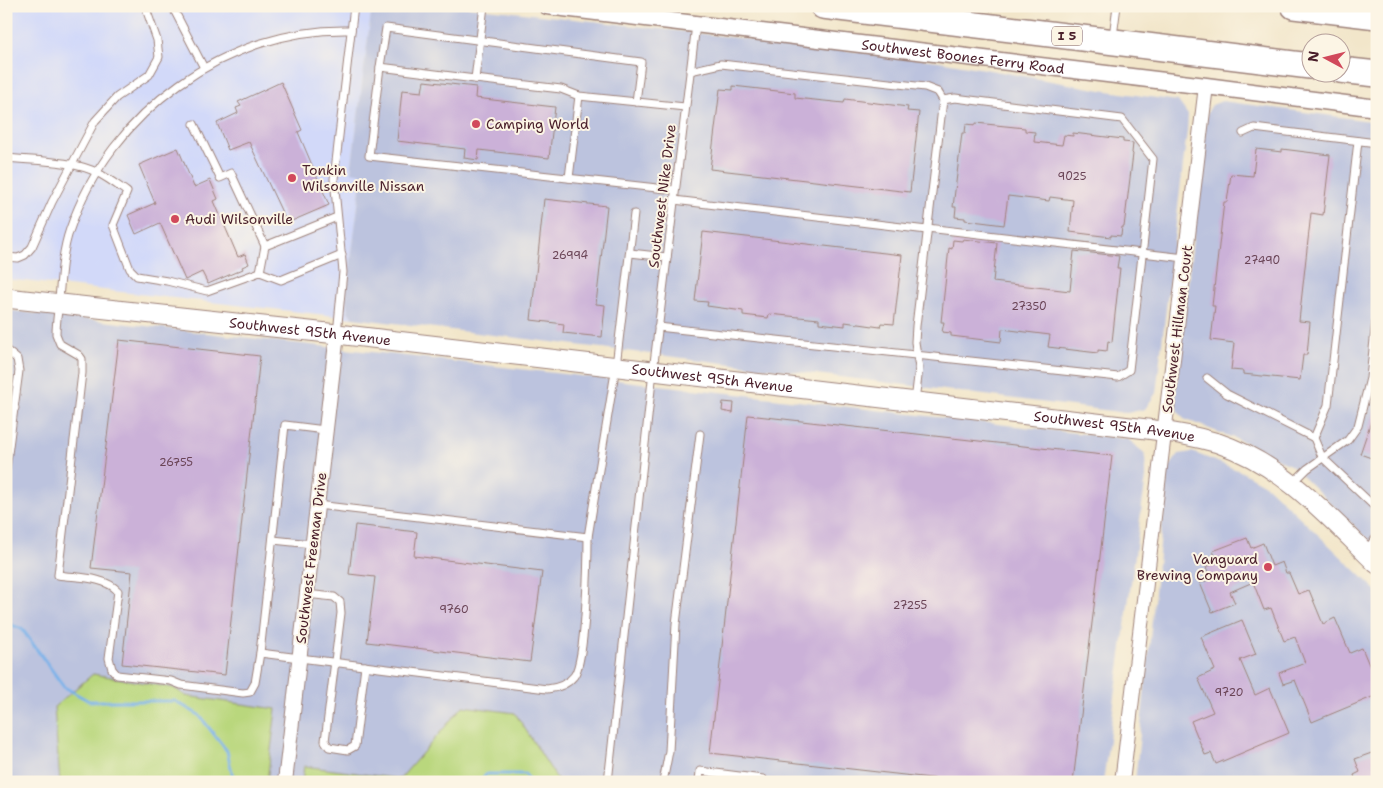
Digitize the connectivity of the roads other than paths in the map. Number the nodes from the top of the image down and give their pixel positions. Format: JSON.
{"nodes":[{"id":1,"x":145,"y":6,"type":"edge"},
{"id":2,"x":172,"y":6,"type":"edge"},
{"id":3,"x":354,"y":6,"type":"edge"},
{"id":4,"x":484,"y":6,"type":"edge"},
{"id":5,"x":547,"y":6,"type":"edge"},
{"id":6,"x":823,"y":6,"type":"edge"},
{"id":7,"x":1117,"y":6,"type":"edge"},
{"id":8,"x":1294,"y":6,"type":"edge"},
{"id":9,"x":1377,"y":16,"type":"edge"},
{"id":10,"x":696,"y":25,"type":"junction"},
{"id":11,"x":351,"y":30,"type":"junction"},
{"id":12,"x":480,"y":41,"type":"junction"},
{"id":13,"x":1113,"y":42,"type":"junction"},
{"id":14,"x":1300,"y":65,"type":"edge"},
{"id":15,"x":380,"y":67,"type":"junction"},
{"id":16,"x":204,"y":68,"type":"junction"},
{"id":17,"x":690,"y":71,"type":"junction"},
{"id":18,"x":1350,"y":71,"type":"edge"},
{"id":19,"x":1377,"y":74,"type":"edge"},
{"id":20,"x":475,"y":79,"type":"junction"},
{"id":21,"x":1206,"y":86,"type":"junction"},
{"id":22,"x":580,"y":96,"type":"junction"},
{"id":23,"x":942,"y":100,"type":"junction"},
{"id":24,"x":636,"y":102,"type":"junction"},
{"id":25,"x":685,"y":107,"type":"junction"},
{"id":26,"x":1377,"y":108,"type":"edge"},
{"id":27,"x":194,"y":124,"type":"dead end"},
{"id":28,"x":1243,"y":133,"type":"dead end"},
{"id":29,"x":1358,"y":141,"type":"junction"},
{"id":30,"x":1377,"y":143,"type":"edge"},
{"id":31,"x":6,"y":158,"type":"edge"},
{"id":32,"x":72,"y":165,"type":"junction"},
{"id":33,"x":97,"y":172,"type":"junction"},
{"id":34,"x":569,"y":178,"type":"junction"},
{"id":35,"x":675,"y":190,"type":"junction"},
{"id":36,"x":674,"y":200,"type":"junction"},
{"id":37,"x":634,"y":214,"type":"dead end"},
{"id":38,"x":337,"y":217,"type":"junction"},
{"id":39,"x":927,"y":229,"type":"junction"},
{"id":40,"x":265,"y":246,"type":"junction"},
{"id":41,"x":630,"y":253,"type":"junction"},
{"id":42,"x":1142,"y":254,"type":"junction"},
{"id":43,"x":342,"y":255,"type":"junction"},
{"id":44,"x":6,"y":257,"type":"edge"},
{"id":45,"x":667,"y":257,"type":"junction"},
{"id":46,"x":1185,"y":258,"type":"junction"},
{"id":47,"x":260,"y":272,"type":"junction"},
{"id":48,"x":6,"y":298,"type":"edge"},
{"id":49,"x":59,"y":305,"type":"junction"},
{"id":50,"x":1377,"y":311,"type":"edge"},
{"id":51,"x":658,"y":327,"type":"junction"},
{"id":52,"x":337,"y":334,"type":"junction"},
{"id":53,"x":1375,"y":345,"type":"edge"},
{"id":54,"x":6,"y":350,"type":"edge"},
{"id":55,"x":917,"y":356,"type":"junction"},
{"id":56,"x":616,"y":366,"type":"junction"},
{"id":57,"x":653,"y":371,"type":"junction"},
{"id":58,"x":1207,"y":378,"type":"dead end"},
{"id":59,"x":1373,"y":378,"type":"edge"},
{"id":60,"x":915,"y":402,"type":"junction"},
{"id":61,"x":6,"y":408,"type":"edge"},
{"id":62,"x":15,"y":408,"type":"junction"},
{"id":63,"x":326,"y":430,"type":"junction"},
{"id":64,"x":1165,"y":432,"type":"junction"},
{"id":65,"x":700,"y":434,"type":"dead end"},
{"id":66,"x":1314,"y":438,"type":"junction"},
{"id":67,"x":7,"y":452,"type":"edge"},
{"id":68,"x":1322,"y":457,"type":"junction"},
{"id":69,"x":6,"y":469,"type":"edge"},
{"id":70,"x":1293,"y":483,"type":"junction"},
{"id":71,"x":317,"y":506,"type":"junction"},
{"id":72,"x":1377,"y":509,"type":"edge"},
{"id":73,"x":1377,"y":536,"type":"edge"},
{"id":74,"x":588,"y":537,"type":"junction"},
{"id":75,"x":273,"y":540,"type":"junction"},
{"id":76,"x":312,"y":544,"type":"junction"},
{"id":77,"x":1371,"y":558,"type":"edge"},
{"id":78,"x":306,"y":594,"type":"junction"},
{"id":79,"x":260,"y":653,"type":"junction"},
{"id":80,"x":299,"y":658,"type":"junction"},
{"id":81,"x":334,"y":662,"type":"junction"},
{"id":82,"x":365,"y":666,"type":"junction"},
{"id":83,"x":285,"y":782,"type":"edge"},
{"id":84,"x":608,"y":782,"type":"edge"},
{"id":85,"x":663,"y":782,"type":"edge"},
{"id":86,"x":699,"y":782,"type":"edge"},
{"id":87,"x":763,"y":782,"type":"edge"},
{"id":88,"x":1122,"y":782,"type":"edge"}],
"edges":[{"from":1,"to":32,"type":"lane"},
{"from":2,"to":16,"type":"lane"},
{"from":3,"to":11,"type":"lane"},
{"from":4,"to":12,"type":"lane"},
{"from":5,"to":10,"type":"street","name":"Southwest Boones Ferry Road"},
{"from":6,"to":13,"type":"highway","number":"I 5"},
{"from":7,"to":13,"type":"lane"},
{"from":8,"to":9,"type":"highway"},
{"from":10,"to":17,"type":"lane","name":"Southwest Nike Drive"},
{"from":10,"to":21,"type":"street","name":"Southwest Boones Ferry Road"},
{"from":11,"to":16,"type":"lane"},
{"from":11,"to":38,"type":"lane"},
{"from":12,"to":15,"type":"lane"},
{"from":12,"to":20,"type":"lane"},
{"from":12,"to":24,"type":"lane"},
{"from":13,"to":14,"type":"highway","number":"I 5"},
{"from":15,"to":20,"type":"lane"},
{"from":15,"to":34,"type":"lane"},
{"from":16,"to":33,"type":"lane"},
{"from":17,"to":23,"type":"lane"},
{"from":17,"to":25,"type":"lane","name":"Southwest Nike Drive"},
{"from":18,"to":19,"type":"highway"},
{"from":20,"to":22,"type":"lane"},
{"from":21,"to":26,"type":"street","name":"Southwest Boones Ferry Road"},
{"from":21,"to":46,"type":"street","name":"Southwest Hillman Court"},
{"from":22,"to":24,"type":"lane"},
{"from":22,"to":34,"type":"lane"},
{"from":23,"to":39,"type":"lane"},
{"from":23,"to":42,"type":"lane"},
{"from":24,"to":25,"type":"lane"},
{"from":25,"to":35,"type":"lane","name":"Southwest Nike Drive"},
{"from":27,"to":40,"type":"lane"},
{"from":28,"to":29,"type":"lane"},
{"from":29,"to":30,"type":"lane"},
{"from":29,"to":66,"type":"lane"},
{"from":31,"to":32,"type":"lane"},
{"from":32,"to":33,"type":"lane"},
{"from":32,"to":44,"type":"lane"},
{"from":33,"to":47,"type":"lane"},
{"from":33,"to":49,"type":"lane"},
{"from":34,"to":35,"type":"lane"},
{"from":35,"to":36,"type":"lane","name":"Southwest Nike Drive"},
{"from":36,"to":39,"type":"lane"},
{"from":36,"to":45,"type":"lane","name":"Southwest Nike Drive"},
{"from":37,"to":41,"type":"lane"},
{"from":38,"to":40,"type":"lane"},
{"from":38,"to":43,"type":"lane"},
{"from":39,"to":42,"type":"lane"},
{"from":39,"to":55,"type":"lane"},
{"from":40,"to":47,"type":"lane"},
{"from":41,"to":45,"type":"lane"},
{"from":41,"to":56,"type":"lane"},
{"from":42,"to":46,"type":"lane"},
{"from":42,"to":55,"type":"lane"},
{"from":43,"to":47,"type":"lane"},
{"from":43,"to":52,"type":"lane"},
{"from":45,"to":51,"type":"lane","name":"Southwest Nike Drive"},
{"from":46,"to":64,"type":"street","name":"Southwest Hillman Court"},
{"from":48,"to":49,"type":"main road","name":"Southwest 95th Avenue"},
{"from":49,"to":52,"type":"main road","name":"Southwest 95th Avenue"},
{"from":49,"to":79,"type":"lane"},
{"from":50,"to":53,"type":"lane"},
{"from":51,"to":55,"type":"lane"},
{"from":51,"to":57,"type":"lane","name":"Southwest Nike Drive"},
{"from":52,"to":56,"type":"main road","name":"Southwest 95th Avenue"},
{"from":52,"to":63,"type":"street","name":"Southwest Freeman Drive"},
{"from":53,"to":59,"type":"lane"},
{"from":54,"to":62,"type":"lane"},
{"from":55,"to":60,"type":"lane"},
{"from":56,"to":57,"type":"main road","name":"Southwest 95th Avenue"},
{"from":56,"to":74,"type":"lane"},
{"from":57,"to":60,"type":"main road","name":"Southwest 95th Avenue"},
{"from":57,"to":84,"type":"lane","name":"Southwest Nike Drive"},
{"from":58,"to":66,"type":"lane"},
{"from":59,"to":68,"type":"lane"},
{"from":60,"to":64,"type":"main road","name":"Southwest 95th Avenue"},
{"from":61,"to":62,"type":"lane"},
{"from":62,"to":67,"type":"lane"},
{"from":63,"to":71,"type":"street","name":"Southwest Freeman Drive"},
{"from":63,"to":75,"type":"lane"},
{"from":64,"to":70,"type":"main road","name":"Southwest 95th Avenue"},
{"from":64,"to":88,"type":"street","name":"Southwest Hillman Court"},
{"from":65,"to":85,"type":"lane"},
{"from":66,"to":68,"type":"lane"},
{"from":67,"to":69,"type":"lane"},
{"from":68,"to":70,"type":"lane"},
{"from":68,"to":72,"type":"lane"},
{"from":70,"to":77,"type":"main road","name":"Southwest 95th Avenue"},
{"from":71,"to":74,"type":"lane"},
{"from":71,"to":76,"type":"street","name":"Southwest Freeman Drive"},
{"from":73,"to":77,"type":"lane"},
{"from":74,"to":82,"type":"lane"},
{"from":75,"to":76,"type":"lane"},
{"from":75,"to":79,"type":"lane"},
{"from":76,"to":78,"type":"street","name":"Southwest Freeman Drive"},
{"from":78,"to":80,"type":"street","name":"Southwest Freeman Drive"},
{"from":78,"to":81,"type":"lane"},
{"from":79,"to":80,"type":"lane"},
{"from":80,"to":81,"type":"lane"},
{"from":80,"to":83,"type":"street","name":"Southwest Freeman Drive"},
{"from":81,"to":82,"type":"lane"},
{"from":81,"to":82,"type":"lane"},
{"from":86,"to":87,"type":"lane"}]}
